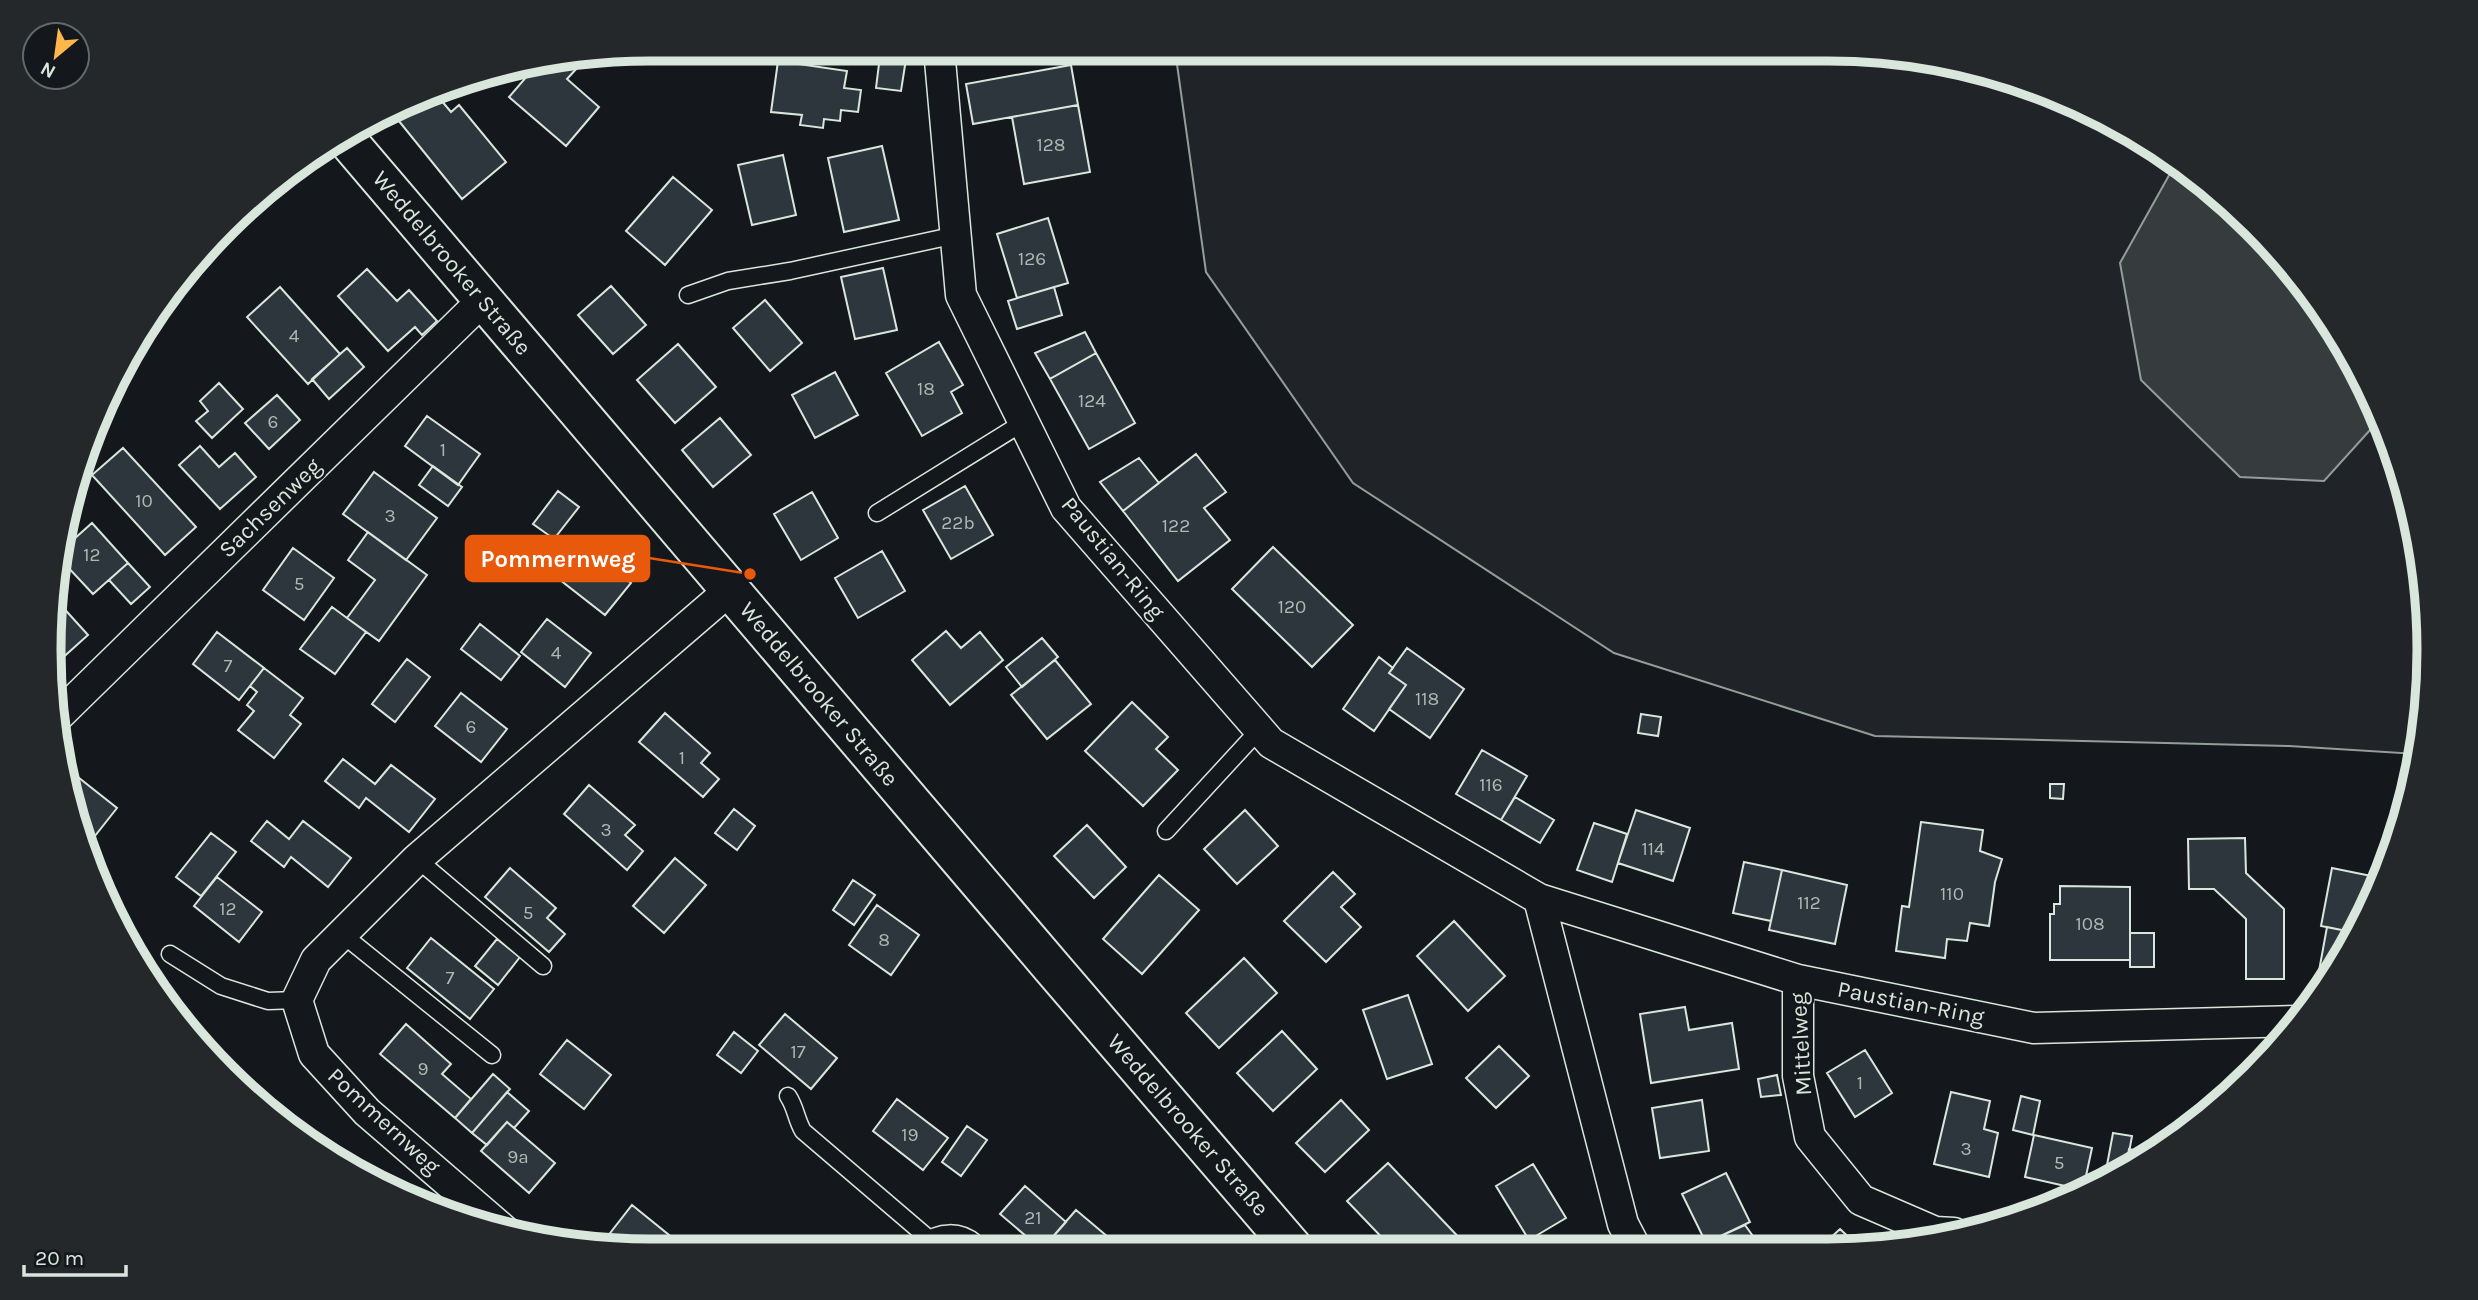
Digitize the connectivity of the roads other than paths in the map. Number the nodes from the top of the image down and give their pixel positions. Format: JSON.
{"nodes":[{"id":1,"x":940,"y":61,"type":"edge"},
{"id":2,"x":350,"y":144,"type":"edge"},
{"id":3,"x":956,"y":235,"type":"junction"},
{"id":4,"x":688,"y":295,"type":"dead end"},
{"id":5,"x":483,"y":300,"type":"junction"},
{"id":6,"x":1024,"y":422,"type":"junction"},
{"id":7,"x":877,"y":513,"type":"dead end"},
{"id":8,"x":731,"y":589,"type":"junction"},
{"id":9,"x":65,"y":710,"type":"edge"},
{"id":10,"x":1259,"y":730,"type":"junction"},
{"id":11,"x":1166,"y":831,"type":"dead end"},
{"id":12,"x":418,"y":859,"type":"junction"},
{"id":13,"x":1539,"y":899,"type":"junction"},
{"id":14,"x":342,"y":934,"type":"junction"},
{"id":15,"x":170,"y":954,"type":"dead end"},
{"id":16,"x":542,"y":965,"type":"dead end"},
{"id":17,"x":1798,"y":980,"type":"junction"},
{"id":18,"x":297,"y":1000,"type":"junction"},
{"id":19,"x":2284,"y":1021,"type":"edge"},
{"id":20,"x":492,"y":1055,"type":"dead end"},
{"id":21,"x":788,"y":1096,"type":"dead end"},
{"id":22,"x":487,"y":1216,"type":"edge"},
{"id":23,"x":1929,"y":1230,"type":"edge"},
{"id":24,"x":923,"y":1239,"type":"edge"},
{"id":25,"x":1285,"y":1239,"type":"edge"},
{"id":26,"x":1631,"y":1239,"type":"edge"}],
"edges":[{"from":1,"to":3,"type":"street","name":"Paustian-Ring"},
{"from":2,"to":5,"type":"street","name":"Weddelbrooker Straße"},
{"from":3,"to":4,"type":"lane"},
{"from":3,"to":6,"type":"street","name":"Paustian-Ring"},
{"from":5,"to":8,"type":"street","name":"Weddelbrooker Straße"},
{"from":5,"to":9,"type":"street","name":"Sachsenweg"},
{"from":6,"to":7,"type":"lane"},
{"from":6,"to":10,"type":"street","name":"Paustian-Ring"},
{"from":8,"to":12,"type":"street"},
{"from":8,"to":25,"type":"street","name":"Weddelbrooker Straße"},
{"from":10,"to":11,"type":"lane"},
{"from":10,"to":13,"type":"street","name":"Paustian-Ring"},
{"from":12,"to":14,"type":"street"},
{"from":12,"to":16,"type":"lane"},
{"from":13,"to":17,"type":"street","name":"Paustian-Ring"},
{"from":13,"to":26,"type":"street"},
{"from":14,"to":18,"type":"street"},
{"from":14,"to":20,"type":"lane"},
{"from":15,"to":18,"type":"lane"},
{"from":17,"to":19,"type":"street","name":"Paustian-Ring"},
{"from":17,"to":23,"type":"street","name":"Mittelweg"},
{"from":18,"to":22,"type":"street","name":"Pommernweg"},
{"from":21,"to":24,"type":"lane"}]}
